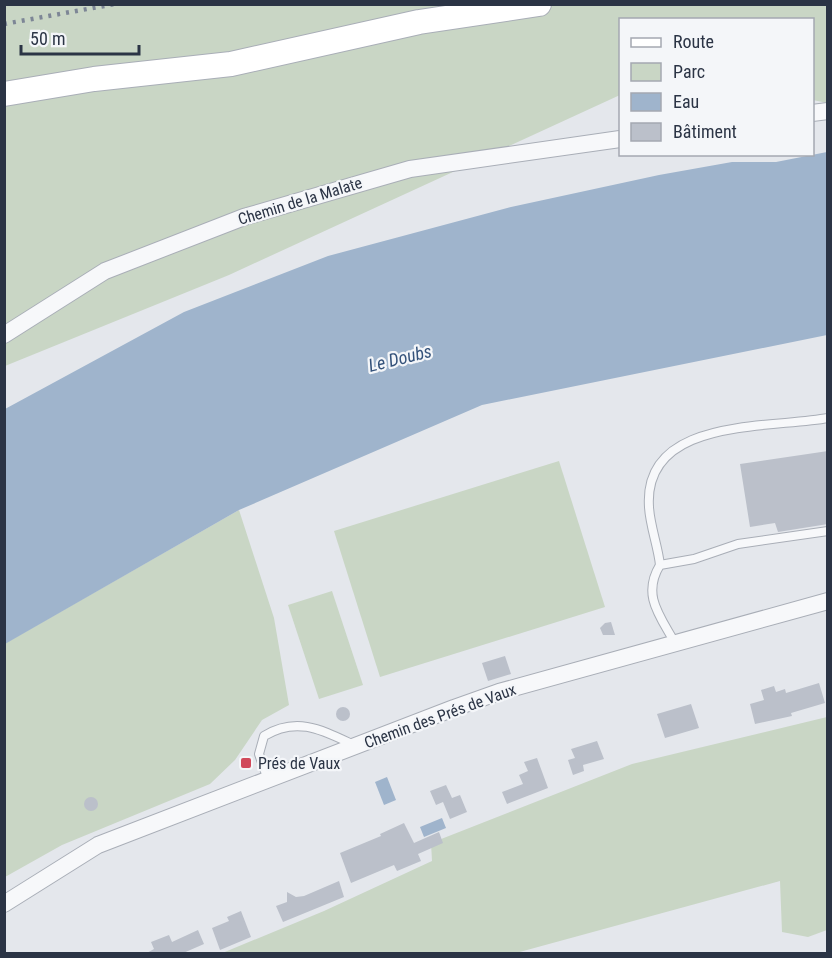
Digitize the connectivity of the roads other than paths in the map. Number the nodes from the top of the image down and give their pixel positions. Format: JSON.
{"nodes":[{"id":1,"x":539,"y":4,"type":"edge"},
{"id":2,"x":4,"y":94,"type":"edge"},
{"id":3,"x":619,"y":139,"type":"edge"},
{"id":4,"x":4,"y":335,"type":"edge"},
{"id":5,"x":828,"y":418,"type":"edge"},
{"id":6,"x":828,"y":531,"type":"edge"},
{"id":7,"x":660,"y":565,"type":"junction"},
{"id":8,"x":828,"y":601,"type":"edge"},
{"id":9,"x":676,"y":645,"type":"junction"},
{"id":10,"x":357,"y":746,"type":"junction"},
{"id":11,"x":268,"y":780,"type":"junction"},
{"id":12,"x":4,"y":904,"type":"edge"}],
"edges":[{"from":1,"to":2,"type":"main road"},
{"from":3,"to":4,"type":"street","name":"Chemin de la Malate"},
{"from":5,"to":7,"type":"lane"},
{"from":6,"to":7,"type":"lane"},
{"from":7,"to":9,"type":"lane"},
{"from":8,"to":9,"type":"street","name":"Chemin des Prés de Vaux"},
{"from":9,"to":10,"type":"street","name":"Chemin des Prés de Vaux"},
{"from":10,"to":11,"type":"street","name":"Chemin des Prés de Vaux"},
{"from":10,"to":11,"type":"lane"},
{"from":11,"to":12,"type":"street","name":"Chemin des Prés de Vaux"}]}
